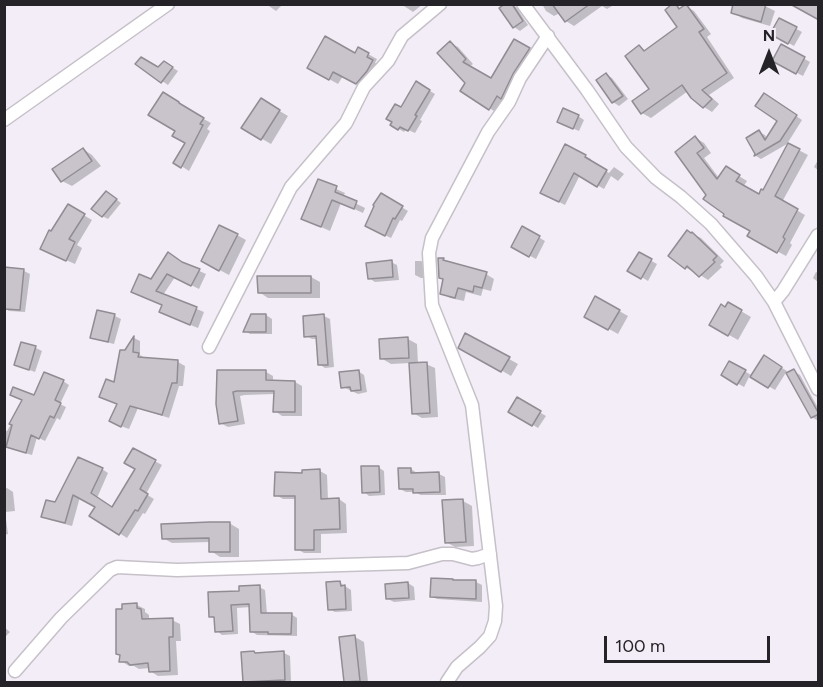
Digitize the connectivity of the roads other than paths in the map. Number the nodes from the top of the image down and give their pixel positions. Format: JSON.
{"nodes":[{"id":1,"x":168,"y":4,"type":"edge"},
{"id":2,"x":440,"y":4,"type":"edge"},
{"id":3,"x":523,"y":4,"type":"edge"},
{"id":4,"x":548,"y":36,"type":"junction"},
{"id":5,"x":4,"y":120,"type":"edge"},
{"id":6,"x":819,"y":235,"type":"edge"},
{"id":7,"x":774,"y":302,"type":"junction"},
{"id":8,"x":209,"y":347,"type":"dead end"},
{"id":9,"x":819,"y":389,"type":"edge"},
{"id":10,"x":490,"y":554,"type":"junction"},
{"id":11,"x":15,"y":671,"type":"dead end"},
{"id":12,"x":446,"y":682,"type":"edge"}],
"edges":[{"from":1,"to":5,"type":"street"},
{"from":2,"to":8,"type":"street"},
{"from":3,"to":4,"type":"street"},
{"from":4,"to":7,"type":"street"},
{"from":4,"to":10,"type":"street"},
{"from":6,"to":7,"type":"street"},
{"from":7,"to":9,"type":"street"},
{"from":10,"to":11,"type":"street"},
{"from":10,"to":12,"type":"street"}]}
